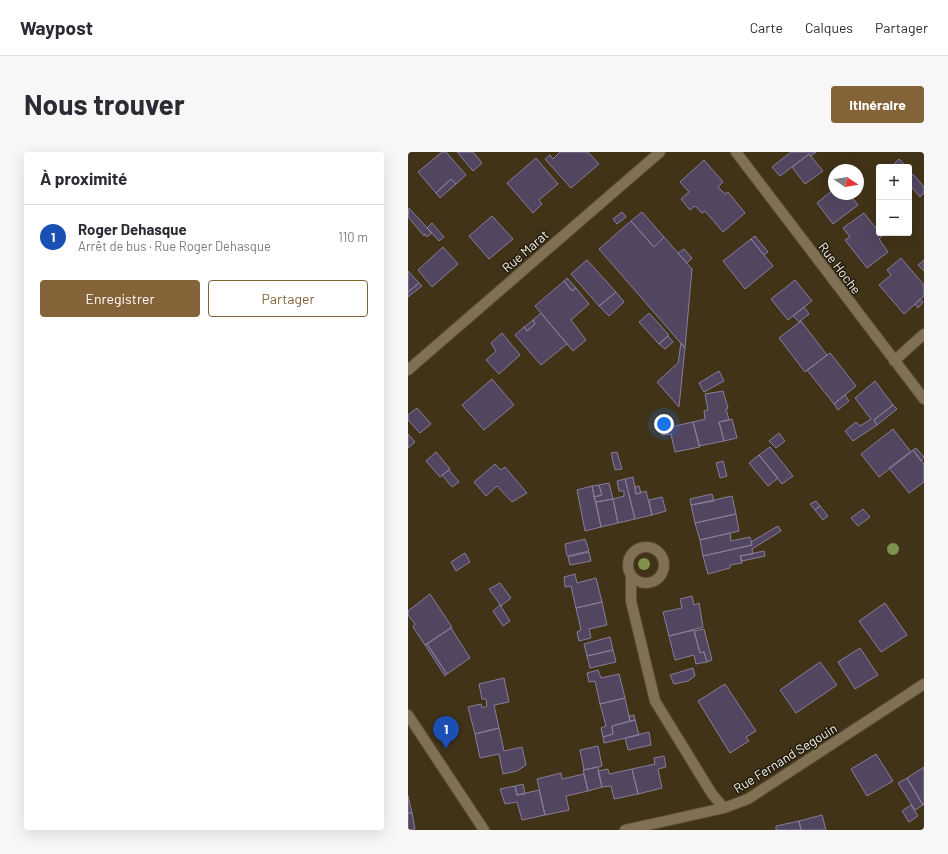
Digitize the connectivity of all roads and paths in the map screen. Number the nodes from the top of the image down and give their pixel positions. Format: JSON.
{"nodes":[{"id":1,"x":660,"y":152,"type":"edge"},
{"id":2,"x":736,"y":152,"type":"edge"},
{"id":3,"x":924,"y":334,"type":"edge"},
{"id":4,"x":894,"y":361,"type":"junction"},
{"id":5,"x":408,"y":370,"type":"edge"},
{"id":6,"x":924,"y":399,"type":"edge"},
{"id":7,"x":631,"y":575,"type":"dead end"},
{"id":8,"x":924,"y":684,"type":"edge"},
{"id":9,"x":409,"y":718,"type":"edge"},
{"id":10,"x":724,"y":808,"type":"junction"},
{"id":11,"x":484,"y":830,"type":"edge"},
{"id":12,"x":625,"y":830,"type":"edge"}],
"edges":[{"from":1,"to":5,"type":"street","name":"Rue Marat"},
{"from":2,"to":4,"type":"street","name":"Rue Hoche"},
{"from":3,"to":4,"type":"street"},
{"from":4,"to":6,"type":"street","name":"Rue Hoche"},
{"from":7,"to":10,"type":"street"},
{"from":8,"to":10,"type":"street","name":"Rue Fernand Segouin"},
{"from":9,"to":11,"type":"street"},
{"from":10,"to":12,"type":"street","name":"Rue Fernand Segouin"}]}
